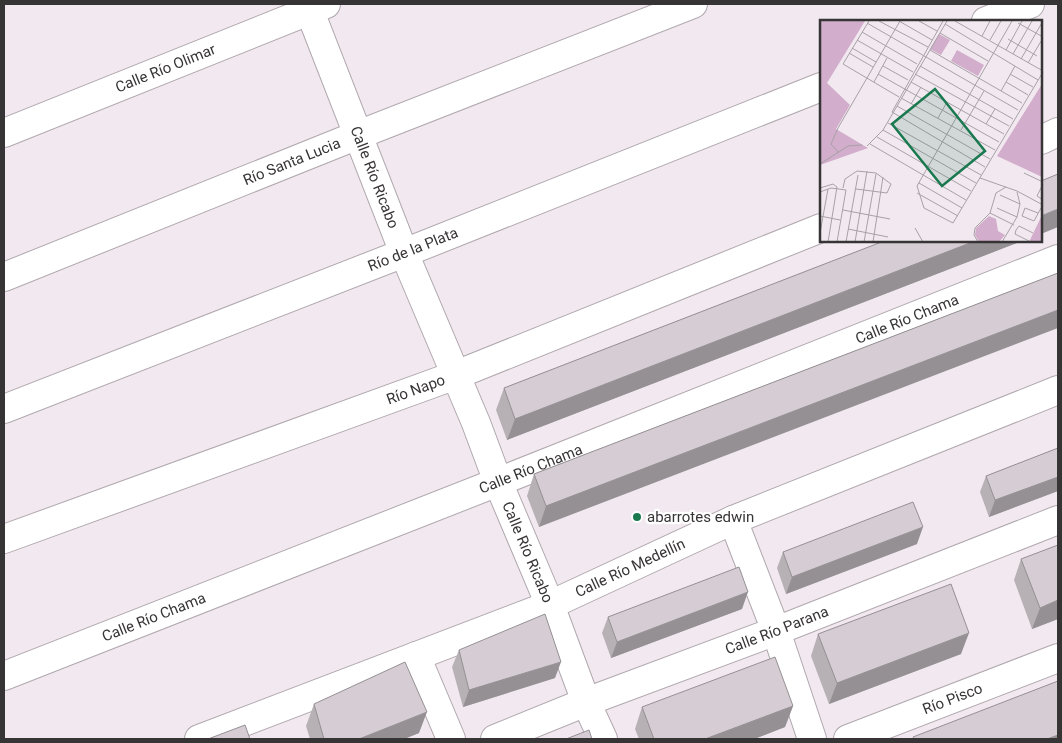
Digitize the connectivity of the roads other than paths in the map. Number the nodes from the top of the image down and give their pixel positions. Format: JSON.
{"nodes":[{"id":1,"x":693,"y":4,"type":"edge"},
{"id":2,"x":1030,"y":4,"type":"edge"},
{"id":3,"x":314,"y":6,"type":"edge"},
{"id":4,"x":989,"y":20,"type":"edge"},
{"id":5,"x":820,"y":87,"type":"edge"},
{"id":6,"x":1058,"y":132,"type":"edge"},
{"id":7,"x":4,"y":133,"type":"edge"},
{"id":8,"x":358,"y":135,"type":"junction"},
{"id":9,"x":1042,"y":140,"type":"edge"},
{"id":10,"x":820,"y":228,"type":"edge"},
{"id":11,"x":404,"y":253,"type":"junction"},
{"id":12,"x":1058,"y":259,"type":"edge"},
{"id":13,"x":4,"y":277,"type":"edge"},
{"id":14,"x":456,"y":375,"type":"junction"},
{"id":15,"x":1058,"y":390,"type":"edge"},
{"id":16,"x":4,"y":409,"type":"edge"},
{"id":17,"x":498,"y":482,"type":"junction"},
{"id":18,"x":733,"y":520,"type":"junction"},
{"id":19,"x":1058,"y":520,"type":"edge"},
{"id":20,"x":4,"y":539,"type":"edge"},
{"id":21,"x":550,"y":605,"type":"junction"},
{"id":22,"x":776,"y":631,"type":"junction"},
{"id":23,"x":416,"y":656,"type":"junction"},
{"id":24,"x":1058,"y":658,"type":"edge"},
{"id":25,"x":4,"y":676,"type":"edge"},
{"id":26,"x":586,"y":702,"type":"junction"},
{"id":27,"x":860,"y":737,"type":"edge"},
{"id":28,"x":199,"y":739,"type":"edge"},
{"id":29,"x":451,"y":739,"type":"edge"},
{"id":30,"x":495,"y":739,"type":"edge"},
{"id":31,"x":603,"y":739,"type":"edge"},
{"id":32,"x":812,"y":739,"type":"edge"}],
"edges":[{"from":1,"to":8,"type":"street","name":"Río Santa Lucia"},
{"from":2,"to":4,"type":"street"},
{"from":3,"to":7,"type":"street","name":"Calle Río Olimar"},
{"from":3,"to":8,"type":"street","name":"Calle Río Ricabo"},
{"from":5,"to":11,"type":"street","name":"Río de la Plata"},
{"from":6,"to":9,"type":"street"},
{"from":8,"to":11,"type":"street","name":"Calle Río Ricabo"},
{"from":8,"to":13,"type":"street","name":"Río Santa Lucia"},
{"from":10,"to":14,"type":"street","name":"Río Napo"},
{"from":11,"to":14,"type":"street","name":"Calle Río Ricabo"},
{"from":11,"to":16,"type":"street","name":"Río de la Plata"},
{"from":12,"to":17,"type":"street","name":"Calle Río Chama"},
{"from":14,"to":17,"type":"street","name":"Calle Río Ricabo"},
{"from":14,"to":20,"type":"street","name":"Río Napo"},
{"from":15,"to":18,"type":"street","name":"Calle Río Medellín"},
{"from":17,"to":21,"type":"street","name":"Calle Río Ricabo"},
{"from":17,"to":25,"type":"street","name":"Calle Río Chama"},
{"from":18,"to":21,"type":"street","name":"Calle Río Medellín"},
{"from":18,"to":22,"type":"street"},
{"from":19,"to":22,"type":"street","name":"Calle Río Parana"},
{"from":21,"to":23,"type":"street","name":"Calle Río Medellín"},
{"from":21,"to":26,"type":"street","name":"Calle Río Ricabo"},
{"from":22,"to":26,"type":"street","name":"Calle Río Parana"},
{"from":22,"to":32,"type":"street"},
{"from":23,"to":28,"type":"street","name":"Calle Río Medellín"},
{"from":23,"to":29,"type":"street"},
{"from":24,"to":27,"type":"street","name":"Río Pisco"},
{"from":26,"to":30,"type":"street","name":"Calle Río Parana"},
{"from":26,"to":31,"type":"street","name":"Calle Río Ricabo"}]}
